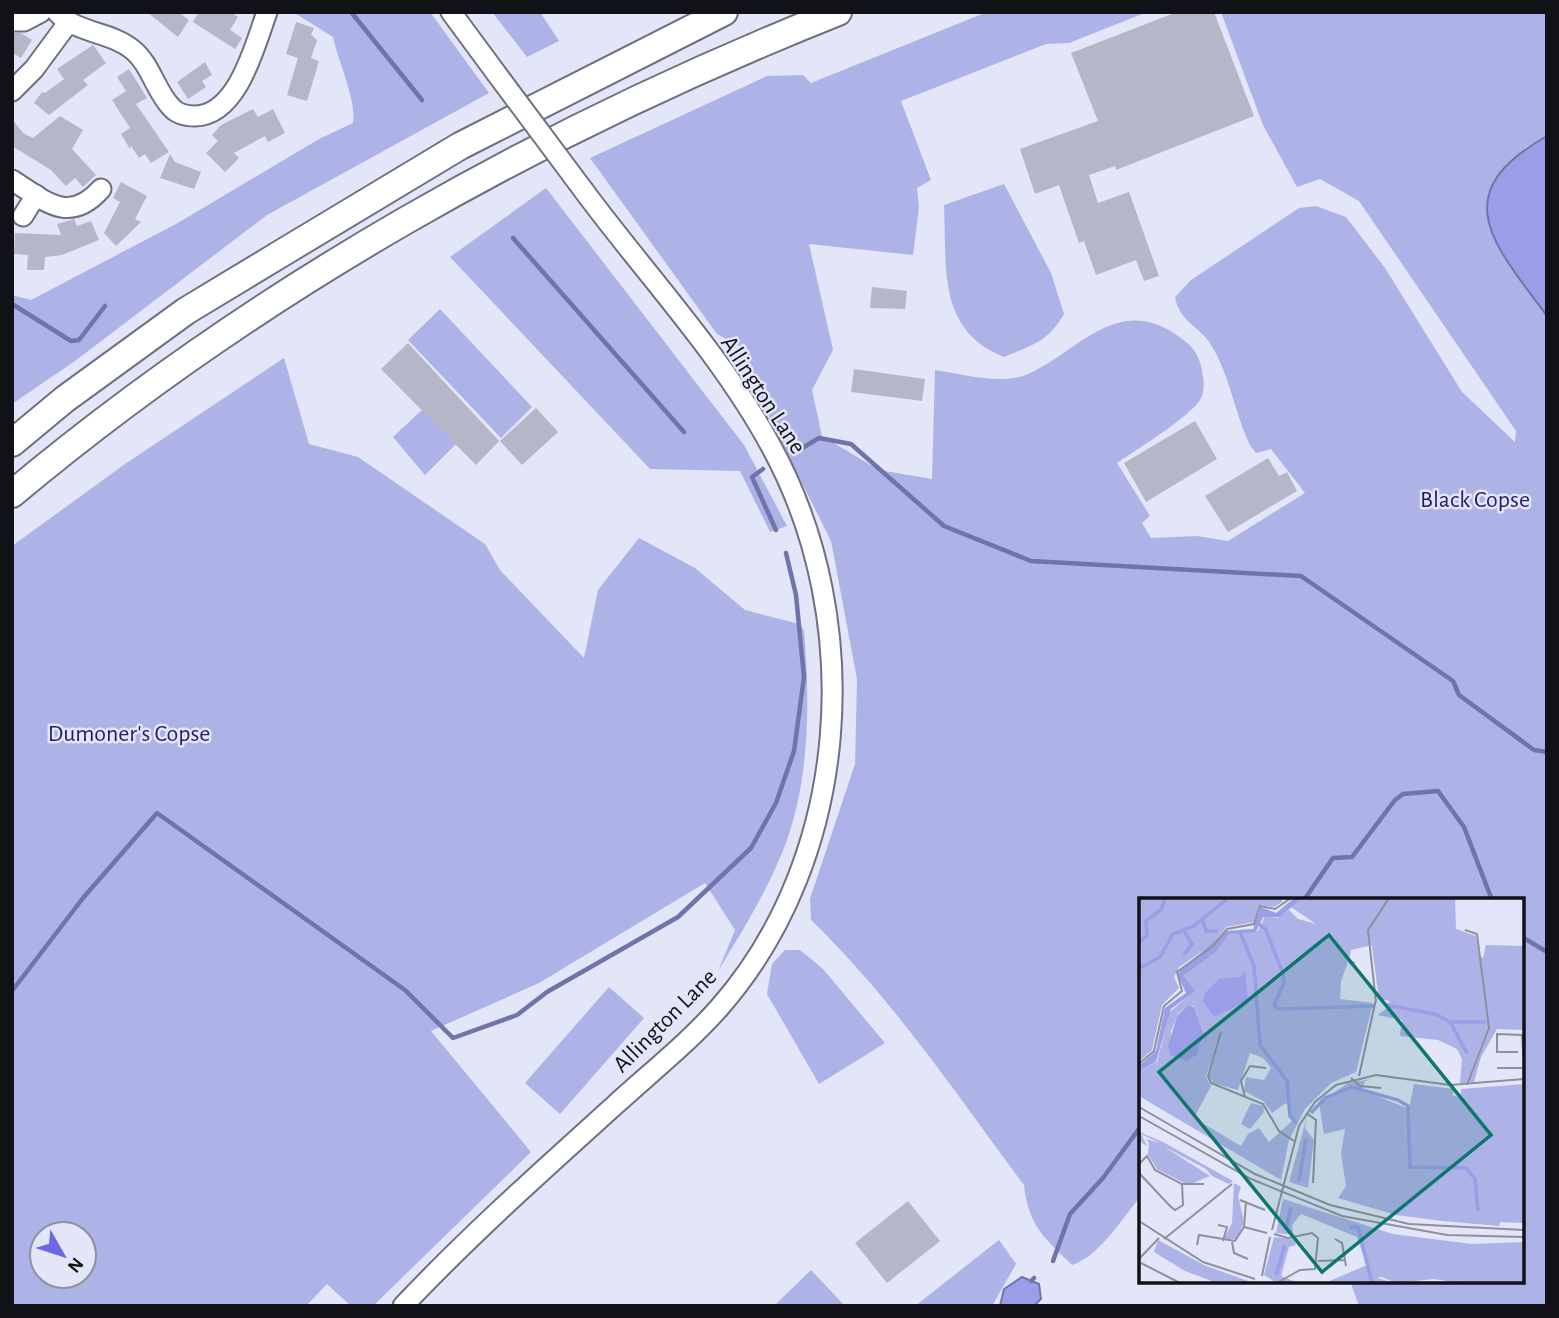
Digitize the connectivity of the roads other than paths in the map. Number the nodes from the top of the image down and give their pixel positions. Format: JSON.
{"nodes":[{"id":1,"x":41,"y":12,"type":"edge"},
{"id":2,"x":451,"y":12,"type":"edge"},
{"id":3,"x":724,"y":12,"type":"edge"},
{"id":4,"x":838,"y":12,"type":"edge"},
{"id":5,"x":262,"y":14,"type":"edge"},
{"id":6,"x":62,"y":18,"type":"edge"},
{"id":7,"x":12,"y":21,"type":"edge"},
{"id":8,"x":12,"y":91,"type":"edge"},
{"id":9,"x":12,"y":180,"type":"edge"},
{"id":10,"x":102,"y":188,"type":"dead end"},
{"id":11,"x":36,"y":195,"type":"junction"},
{"id":12,"x":23,"y":216,"type":"dead end"},
{"id":13,"x":12,"y":443,"type":"edge"},
{"id":14,"x":12,"y":494,"type":"edge"},
{"id":15,"x":403,"y":1306,"type":"edge"}],
"edges":[{"from":1,"to":7,"type":"street"},
{"from":2,"to":15,"type":"street","name":"Allington Lane","bridge":true},
{"from":3,"to":13,"type":"highway"},
{"from":4,"to":14,"type":"highway"},
{"from":5,"to":6,"type":"street"},
{"from":6,"to":8,"type":"street"},
{"from":9,"to":11,"type":"street"},
{"from":10,"to":11,"type":"street"},
{"from":11,"to":12,"type":"street"}]}
